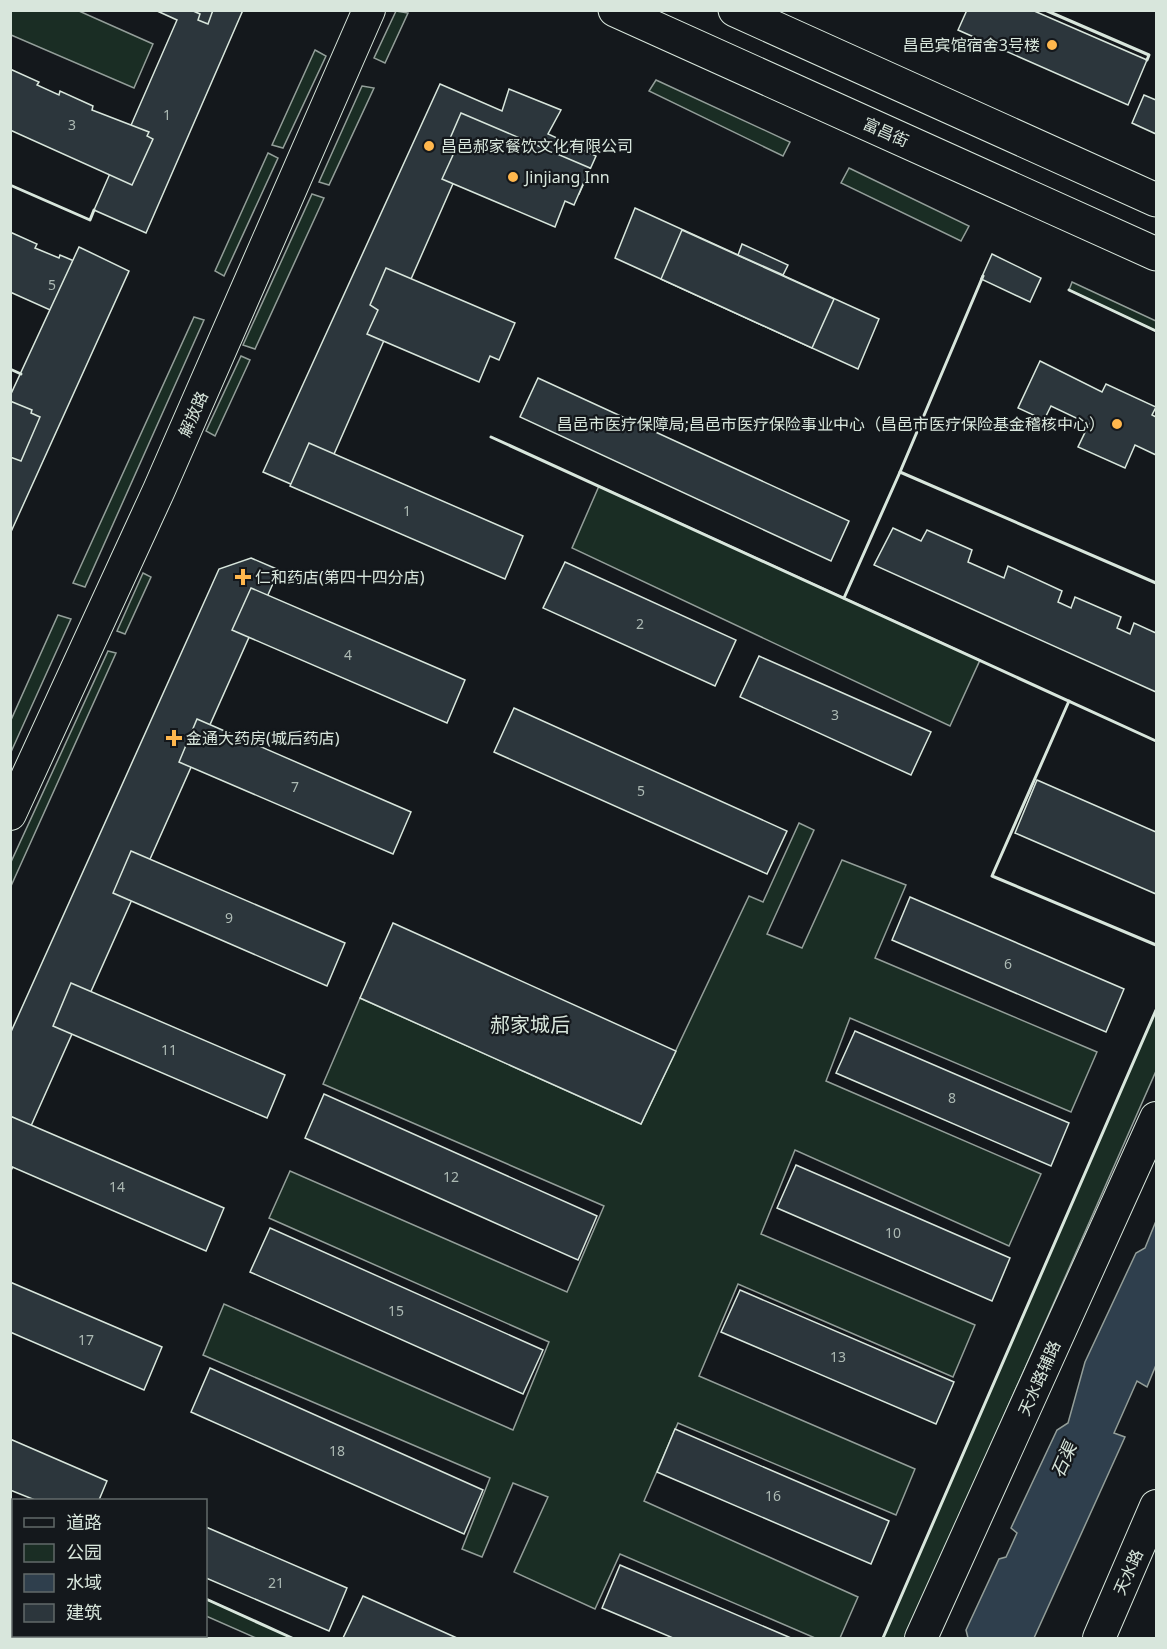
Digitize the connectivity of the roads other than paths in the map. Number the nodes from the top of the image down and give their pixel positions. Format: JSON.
{"nodes":[{"id":1,"x":369,"y":10,"type":"edge"},
{"id":2,"x":615,"y":10,"type":"edge"},
{"id":3,"x":735,"y":10,"type":"edge"},
{"id":4,"x":1156,"y":200,"type":"edge"},
{"id":5,"x":1156,"y":254,"type":"edge"},
{"id":6,"x":10,"y":814,"type":"edge"},
{"id":7,"x":1156,"y":1118,"type":"edge"},
{"id":8,"x":1156,"y":1506,"type":"edge"},
{"id":9,"x":921,"y":1638,"type":"edge"},
{"id":10,"x":1099,"y":1638,"type":"edge"}],
"edges":[{"from":1,"to":6,"type":"street","name":"解放路"},
{"from":2,"to":5,"type":"main road","name":"富昌街"},
{"from":3,"to":4,"type":"main road"},
{"from":7,"to":9,"type":"street","name":"天水路辅路"},
{"from":8,"to":10,"type":"street","name":"天水路"}]}
